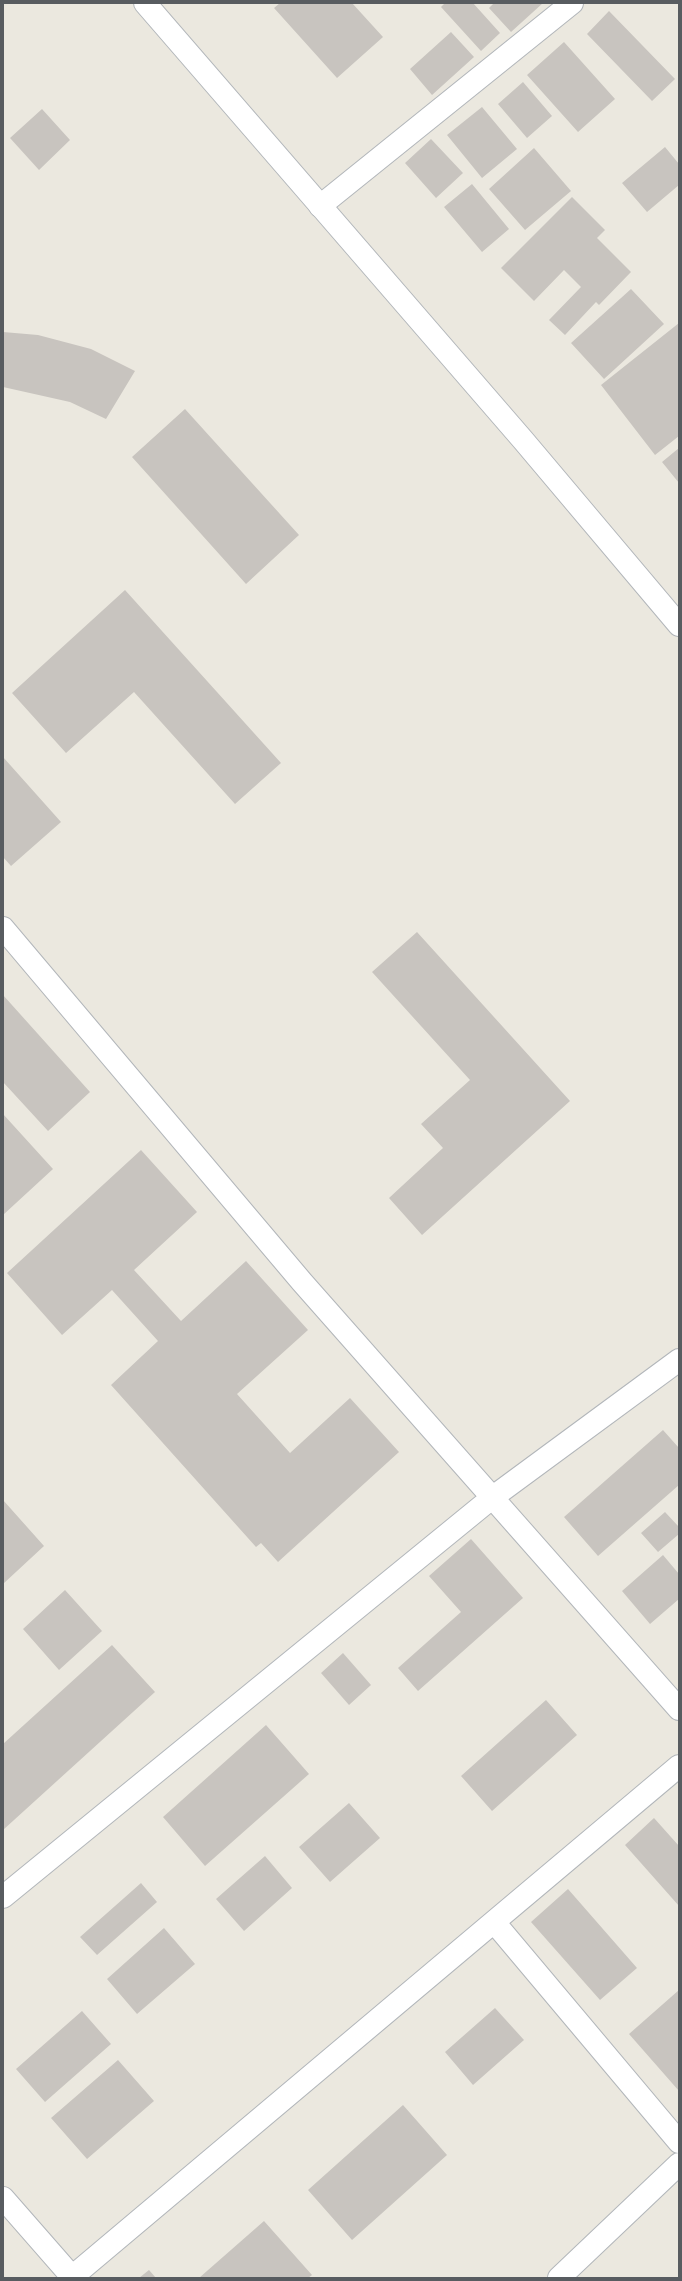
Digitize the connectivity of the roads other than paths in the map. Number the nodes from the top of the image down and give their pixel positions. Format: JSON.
{"nodes":[{"id":1,"x":145,"y":3,"type":"edge"},
{"id":2,"x":572,"y":3,"type":"edge"},
{"id":3,"x":320,"y":206,"type":"junction"},
{"id":4,"x":679,"y":625,"type":"edge"},
{"id":5,"x":3,"y":928,"type":"edge"},
{"id":6,"x":679,"y":1360,"type":"edge"},
{"id":7,"x":493,"y":1497,"type":"junction"},
{"id":8,"x":679,"y":1708,"type":"edge"},
{"id":9,"x":679,"y":1766,"type":"edge"},
{"id":10,"x":3,"y":1897,"type":"edge"},
{"id":11,"x":494,"y":1922,"type":"junction"},
{"id":12,"x":679,"y":2142,"type":"edge"},
{"id":13,"x":679,"y":2164,"type":"edge"},
{"id":14,"x":3,"y":2198,"type":"edge"},
{"id":15,"x":72,"y":2278,"type":"edge"},
{"id":16,"x":559,"y":2278,"type":"edge"}],
"edges":[{"from":1,"to":3,"type":"street"},
{"from":2,"to":3,"type":"street"},
{"from":3,"to":4,"type":"street"},
{"from":5,"to":7,"type":"street"},
{"from":6,"to":7,"type":"street"},
{"from":7,"to":8,"type":"street"},
{"from":7,"to":10,"type":"street"},
{"from":9,"to":11,"type":"street"},
{"from":11,"to":12,"type":"street"},
{"from":11,"to":15,"type":"street"},
{"from":13,"to":16,"type":"street"},
{"from":14,"to":15,"type":"street"}]}
